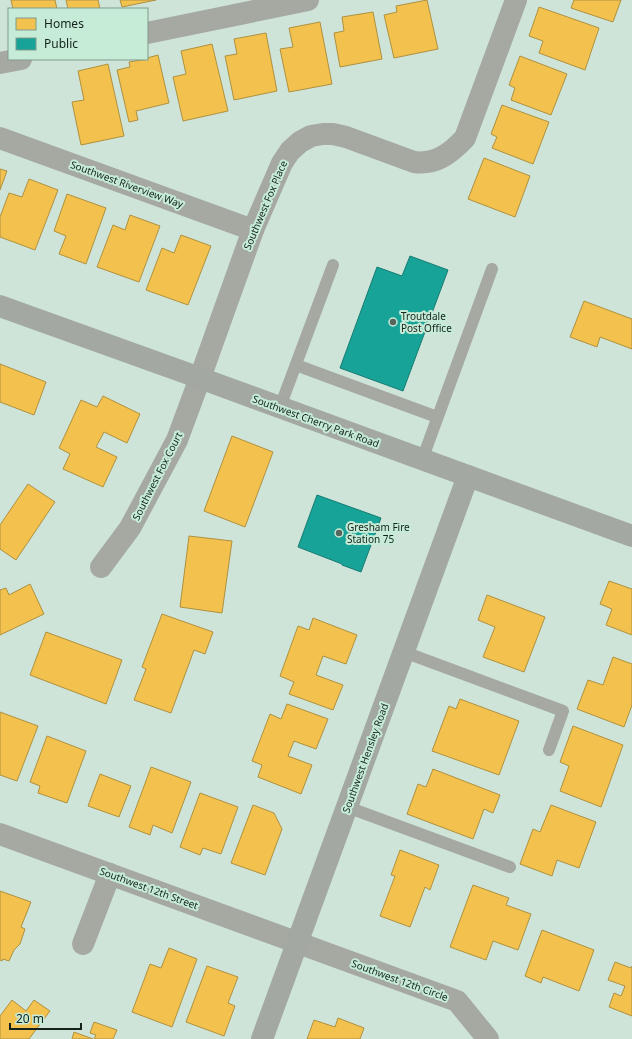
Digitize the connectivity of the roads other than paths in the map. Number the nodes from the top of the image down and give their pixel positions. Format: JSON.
{"nodes":[{"id":1,"x":308,"y":0,"type":"edge"},
{"id":2,"x":516,"y":0,"type":"edge"},
{"id":3,"x":148,"y":33,"type":"edge"},
{"id":4,"x":16,"y":60,"type":"edge"},
{"id":5,"x":0,"y":63,"type":"edge"},
{"id":6,"x":0,"y":138,"type":"edge"},
{"id":7,"x":253,"y":230,"type":"junction"},
{"id":8,"x":333,"y":265,"type":"dead end"},
{"id":9,"x":492,"y":269,"type":"dead end"},
{"id":10,"x":0,"y":306,"type":"edge"},
{"id":11,"x":296,"y":365,"type":"junction"},
{"id":12,"x":200,"y":378,"type":"junction"},
{"id":13,"x":280,"y":407,"type":"junction"},
{"id":14,"x":437,"y":417,"type":"junction"},
{"id":15,"x":422,"y":460,"type":"junction"},
{"id":16,"x":468,"y":476,"type":"junction"},
{"id":17,"x":632,"y":536,"type":"edge"},
{"id":18,"x":101,"y":567,"type":"dead end"},
{"id":19,"x":404,"y":652,"type":"junction"},
{"id":20,"x":549,"y":750,"type":"dead end"},
{"id":21,"x":347,"y":807,"type":"junction"},
{"id":22,"x":0,"y":834,"type":"edge"},
{"id":23,"x":510,"y":867,"type":"dead end"},
{"id":24,"x":110,"y":874,"type":"junction"},
{"id":25,"x":297,"y":943,"type":"junction"},
{"id":26,"x":83,"y":944,"type":"dead end"},
{"id":27,"x":262,"y":1039,"type":"edge"},
{"id":28,"x":488,"y":1039,"type":"edge"}],
"edges":[{"from":1,"to":3,"type":"street"},
{"from":2,"to":7,"type":"street","name":"Southwest Fox Place"},
{"from":4,"to":5,"type":"street"},
{"from":6,"to":7,"type":"street","name":"Southwest Riverview Way"},
{"from":7,"to":12,"type":"street","name":"Southwest Fox Place"},
{"from":8,"to":11,"type":"lane"},
{"from":9,"to":14,"type":"lane"},
{"from":10,"to":12,"type":"street","name":"Southwest Cherry Park Road"},
{"from":11,"to":13,"type":"lane"},
{"from":11,"to":14,"type":"lane"},
{"from":12,"to":13,"type":"street","name":"Southwest Cherry Park Road"},
{"from":12,"to":18,"type":"street","name":"Southwest Fox Court"},
{"from":13,"to":15,"type":"street","name":"Southwest Cherry Park Road"},
{"from":14,"to":15,"type":"lane"},
{"from":15,"to":16,"type":"street","name":"Southwest Cherry Park Road"},
{"from":16,"to":17,"type":"street","name":"Southwest Cherry Park Road"},
{"from":16,"to":19,"type":"street","name":"Southwest Hensley Road"},
{"from":19,"to":20,"type":"lane"},
{"from":19,"to":21,"type":"street","name":"Southwest Hensley Road"},
{"from":21,"to":23,"type":"lane"},
{"from":21,"to":25,"type":"street","name":"Southwest Hensley Road"},
{"from":22,"to":24,"type":"street","name":"Southwest 12th Street"},
{"from":24,"to":25,"type":"street","name":"Southwest 12th Street"},
{"from":24,"to":26,"type":"street"},
{"from":25,"to":27,"type":"street","name":"Southwest Hensley Road"},
{"from":25,"to":28,"type":"street","name":"Southwest 12th Circle"}]}
